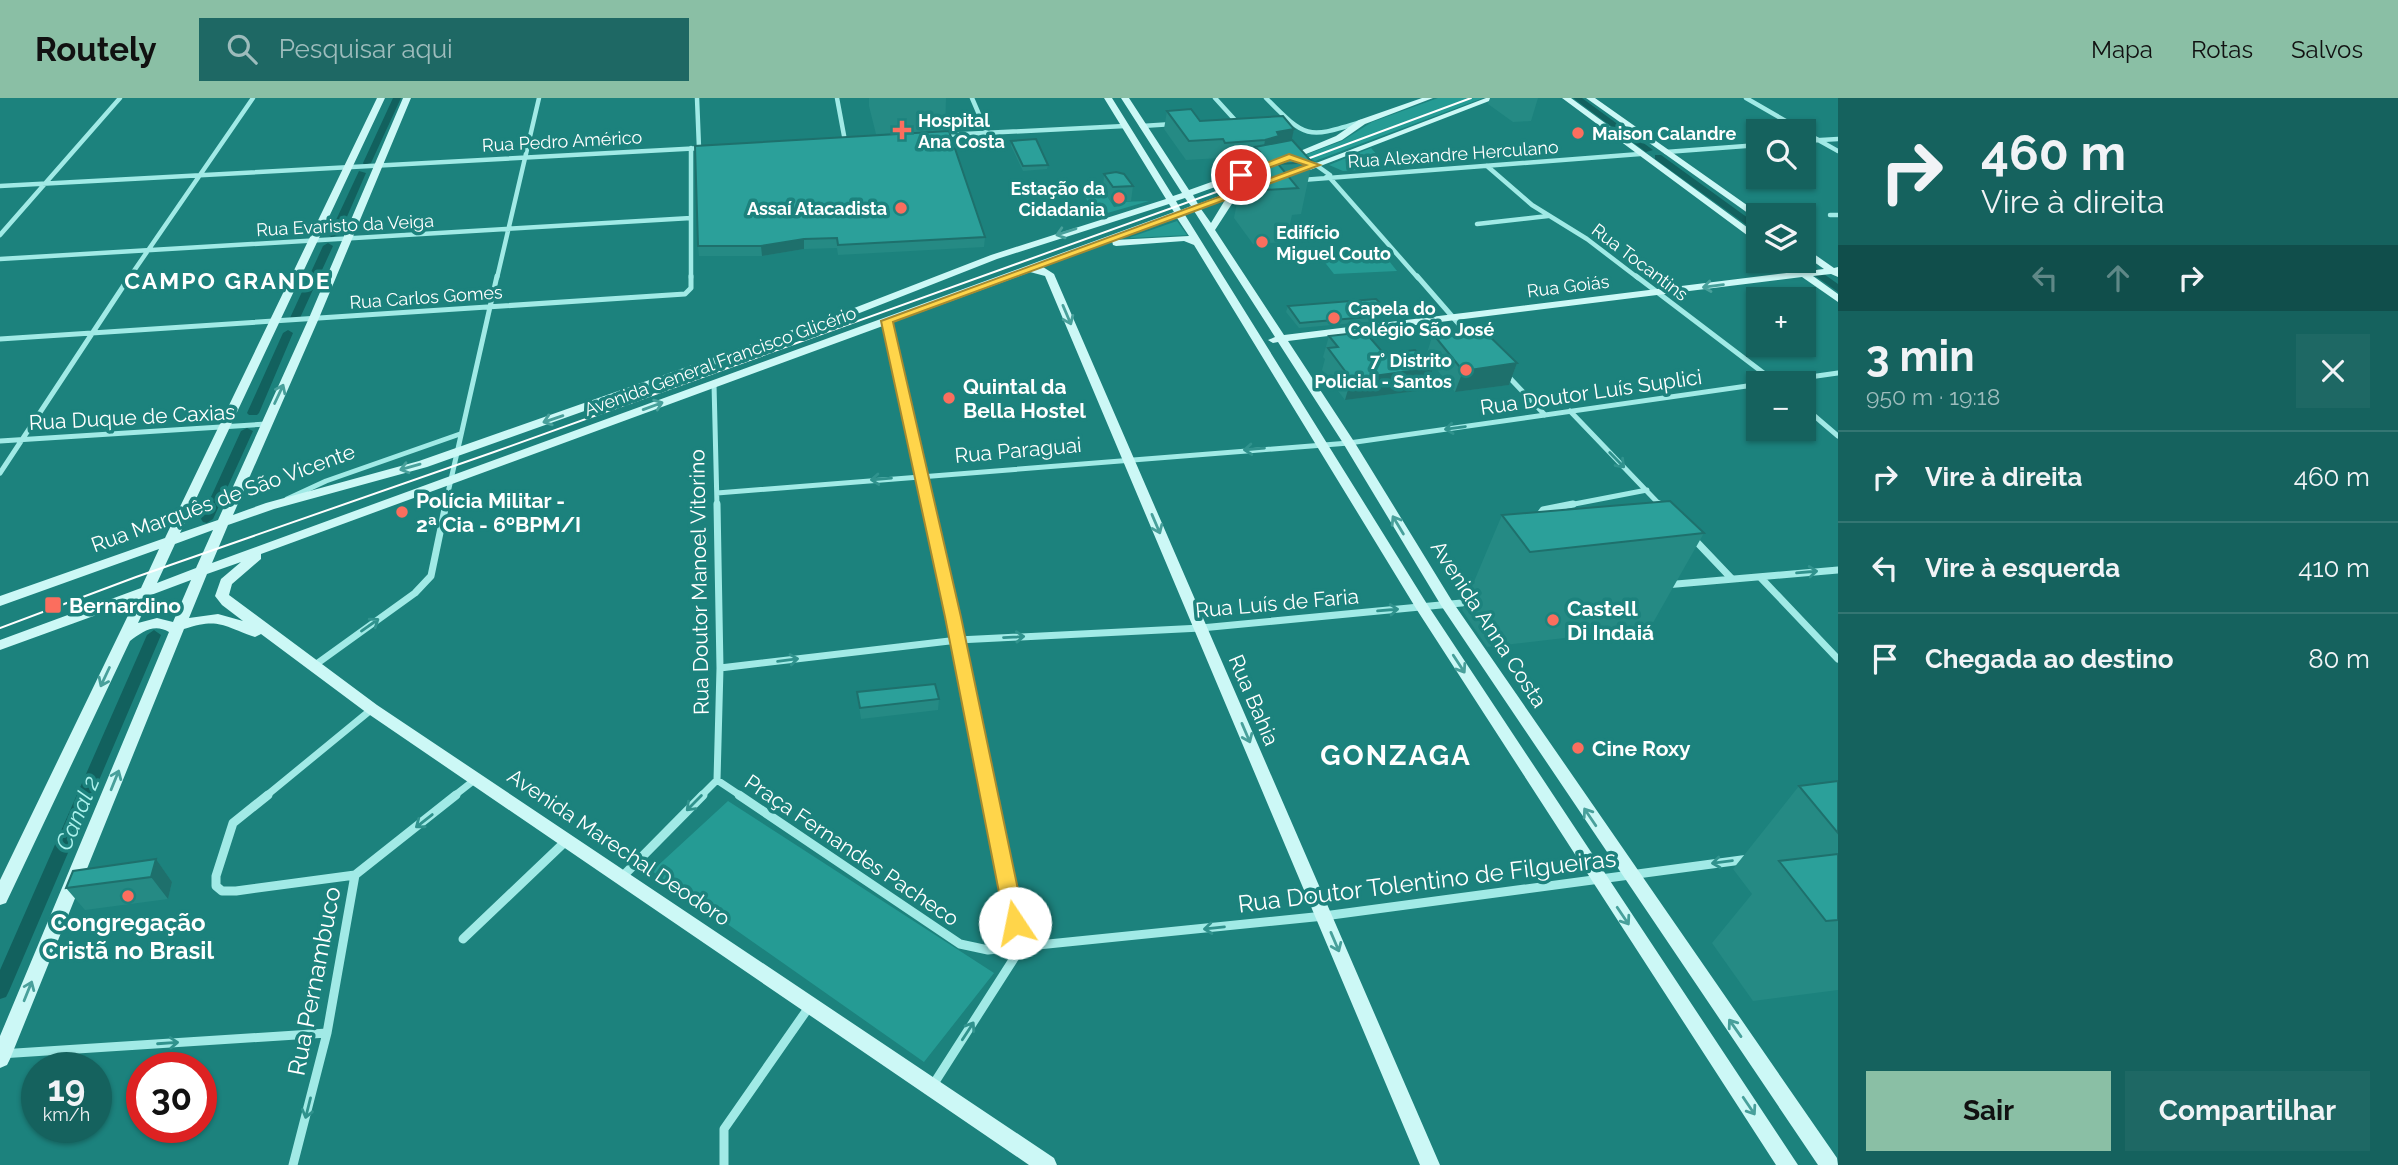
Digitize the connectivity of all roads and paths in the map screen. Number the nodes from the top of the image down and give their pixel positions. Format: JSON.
{"nodes":[{"id":1,"x":122,"y":98,"type":"edge"},
{"id":2,"x":253,"y":98,"type":"edge"},
{"id":3,"x":381,"y":98,"type":"edge"},
{"id":4,"x":407,"y":98,"type":"edge"},
{"id":5,"x":540,"y":98,"type":"edge"},
{"id":6,"x":697,"y":98,"type":"edge"},
{"id":7,"x":836,"y":98,"type":"edge"},
{"id":8,"x":972,"y":98,"type":"edge"},
{"id":9,"x":1108,"y":98,"type":"edge"},
{"id":10,"x":1125,"y":98,"type":"edge"},
{"id":11,"x":1215,"y":98,"type":"edge"},
{"id":12,"x":1266,"y":98,"type":"edge"},
{"id":13,"x":1429,"y":98,"type":"edge"},
{"id":14,"x":1493,"y":98,"type":"edge"},
{"id":15,"x":1566,"y":98,"type":"edge"},
{"id":16,"x":1746,"y":98,"type":"edge"},
{"id":17,"x":1597,"y":100,"type":"edge"},
{"id":18,"x":1286,"y":117,"type":"junction"},
{"id":19,"x":1273,"y":118,"type":"edge"},
{"id":20,"x":1782,"y":119,"type":"edge"},
{"id":21,"x":1235,"y":120,"type":"junction"},
{"id":22,"x":1247,"y":120,"type":"edge"},
{"id":23,"x":1221,"y":121,"type":"edge"},
{"id":24,"x":1362,"y":122,"type":"junction"},
{"id":25,"x":1182,"y":123,"type":"edge"},
{"id":26,"x":1125,"y":126,"type":"junction"},
{"id":27,"x":1142,"y":126,"type":"junction"},
{"id":28,"x":987,"y":133,"type":"junction"},
{"id":29,"x":936,"y":136,"type":"edge"},
{"id":30,"x":1838,"y":139,"type":"edge"},
{"id":31,"x":858,"y":140,"type":"edge"},
{"id":32,"x":1818,"y":140,"type":"joint"},
{"id":33,"x":832,"y":141,"type":"edge"},
{"id":34,"x":845,"y":141,"type":"junction"},
{"id":35,"x":1152,"y":141,"type":"junction"},
{"id":36,"x":1746,"y":146,"type":"edge"},
{"id":37,"x":691,"y":148,"type":"junction"},
{"id":38,"x":699,"y":148,"type":"junction"},
{"id":39,"x":712,"y":148,"type":"edge"},
{"id":40,"x":1838,"y":151,"type":"edge"},
{"id":41,"x":1662,"y":152,"type":"junction"},
{"id":42,"x":1642,"y":154,"type":"junction"},
{"id":43,"x":526,"y":156,"type":"junction"},
{"id":44,"x":1289,"y":157,"type":"junction"},
{"id":45,"x":1277,"y":162,"type":"edge"},
{"id":46,"x":380,"y":165,"type":"junction"},
{"id":47,"x":1316,"y":165,"type":"junction"},
{"id":48,"x":348,"y":166,"type":"junction"},
{"id":49,"x":1265,"y":166,"type":"edge"},
{"id":50,"x":1486,"y":166,"type":"junction"},
{"id":51,"x":197,"y":176,"type":"junction"},
{"id":52,"x":1282,"y":177,"type":"edge"},
{"id":53,"x":1330,"y":178,"type":"junction"},
{"id":54,"x":1323,"y":179,"type":"junction"},
{"id":55,"x":1299,"y":180,"type":"edge"},
{"id":56,"x":1269,"y":181,"type":"edge"},
{"id":57,"x":45,"y":183,"type":"junction"},
{"id":58,"x":1180,"y":183,"type":"junction"},
{"id":59,"x":1217,"y":184,"type":"junction"},
{"id":60,"x":0,"y":186,"type":"edge"},
{"id":61,"x":1188,"y":194,"type":"junction"},
{"id":62,"x":1233,"y":195,"type":"junction"},
{"id":63,"x":1171,"y":200,"type":"junction"},
{"id":64,"x":1198,"y":209,"type":"junction"},
{"id":65,"x":1746,"y":209,"type":"edge"},
{"id":66,"x":1181,"y":215,"type":"junction"},
{"id":67,"x":1830,"y":215,"type":"dead end"},
{"id":68,"x":1838,"y":215,"type":"edge"},
{"id":69,"x":1549,"y":216,"type":"junction"},
{"id":70,"x":691,"y":218,"type":"junction"},
{"id":71,"x":1478,"y":224,"type":"dead end"},
{"id":72,"x":507,"y":229,"type":"junction"},
{"id":73,"x":1212,"y":229,"type":"junction"},
{"id":74,"x":1746,"y":231,"type":"edge"},
{"id":75,"x":0,"y":235,"type":"edge"},
{"id":76,"x":348,"y":239,"type":"junction"},
{"id":77,"x":313,"y":241,"type":"junction"},
{"id":78,"x":1108,"y":241,"type":"junction"},
{"id":79,"x":1200,"y":244,"type":"junction"},
{"id":80,"x":149,"y":250,"type":"junction"},
{"id":81,"x":1816,"y":259,"type":"edge"},
{"id":82,"x":0,"y":260,"type":"edge"},
{"id":83,"x":1027,"y":269,"type":"junction"},
{"id":84,"x":1833,"y":272,"type":"edge"},
{"id":85,"x":1808,"y":274,"type":"junction"},
{"id":86,"x":1657,"y":292,"type":"junction"},
{"id":87,"x":1838,"y":299,"type":"edge"},
{"id":88,"x":492,"y":306,"type":"junction"},
{"id":89,"x":853,"y":312,"type":"junction"},
{"id":90,"x":314,"y":317,"type":"junction"},
{"id":91,"x":1452,"y":318,"type":"junction"},
{"id":92,"x":275,"y":320,"type":"junction"},
{"id":93,"x":887,"y":321,"type":"junction"},
{"id":94,"x":94,"y":332,"type":"junction"},
{"id":95,"x":1282,"y":338,"type":"junction"},
{"id":96,"x":0,"y":339,"type":"edge"},
{"id":97,"x":1260,"y":341,"type":"junction"},
{"id":98,"x":1480,"y":347,"type":"edge"},
{"id":99,"x":1499,"y":367,"type":"edge"},
{"id":100,"x":1761,"y":371,"type":"edge"},
{"id":101,"x":1838,"y":373,"type":"edge"},
{"id":102,"x":1816,"y":376,"type":"edge"},
{"id":103,"x":713,"y":384,"type":"junction"},
{"id":104,"x":1746,"y":386,"type":"edge"},
{"id":105,"x":1570,"y":411,"type":"junction"},
{"id":106,"x":1545,"y":415,"type":"junction"},
{"id":107,"x":1816,"y":417,"type":"edge"},
{"id":108,"x":266,"y":424,"type":"junction"},
{"id":109,"x":223,"y":428,"type":"junction"},
{"id":110,"x":460,"y":434,"type":"junction"},
{"id":111,"x":1838,"y":436,"type":"edge"},
{"id":112,"x":498,"y":438,"type":"junction"},
{"id":113,"x":23,"y":439,"type":"junction"},
{"id":114,"x":0,"y":440,"type":"edge"},
{"id":115,"x":1344,"y":443,"type":"junction"},
{"id":116,"x":1322,"y":444,"type":"junction"},
{"id":117,"x":457,"y":452,"type":"junction"},
{"id":118,"x":511,"y":458,"type":"junction"},
{"id":119,"x":1129,"y":459,"type":"junction"},
{"id":120,"x":0,"y":473,"type":"edge"},
{"id":121,"x":923,"y":475,"type":"junction"},
{"id":122,"x":452,"y":481,"type":"junction"},
{"id":123,"x":1647,"y":490,"type":"junction"},
{"id":124,"x":717,"y":493,"type":"junction"},
{"id":125,"x":270,"y":506,"type":"junction"},
{"id":126,"x":1666,"y":510,"type":"edge"},
{"id":127,"x":221,"y":524,"type":"junction"},
{"id":128,"x":1544,"y":530,"type":"edge"},
{"id":129,"x":1685,"y":530,"type":"edge"},
{"id":130,"x":169,"y":542,"type":"junction"},
{"id":131,"x":262,"y":550,"type":"junction"},
{"id":132,"x":1838,"y":570,"type":"edge"},
{"id":133,"x":201,"y":572,"type":"junction"},
{"id":134,"x":1760,"y":577,"type":"junction"},
{"id":135,"x":1732,"y":579,"type":"junction"},
{"id":136,"x":1656,"y":586,"type":"edge"},
{"id":137,"x":145,"y":593,"type":"junction"},
{"id":138,"x":0,"y":601,"type":"edge"},
{"id":139,"x":1486,"y":601,"type":"dead end"},
{"id":140,"x":1447,"y":604,"type":"junction"},
{"id":141,"x":1422,"y":607,"type":"junction"},
{"id":142,"x":178,"y":628,"type":"junction"},
{"id":143,"x":1201,"y":628,"type":"junction"},
{"id":144,"x":124,"y":637,"type":"junction"},
{"id":145,"x":958,"y":640,"type":"junction"},
{"id":146,"x":0,"y":645,"type":"edge"},
{"id":147,"x":285,"y":646,"type":"junction"},
{"id":148,"x":1838,"y":659,"type":"edge"},
{"id":149,"x":315,"y":665,"type":"junction"},
{"id":150,"x":720,"y":668,"type":"junction"},
{"id":151,"x":372,"y":709,"type":"junction"},
{"id":152,"x":477,"y":778,"type":"junction"},
{"id":153,"x":717,"y":780,"type":"junction"},
{"id":154,"x":567,"y":839,"type":"junction"},
{"id":155,"x":1762,"y":858,"type":"dead end"},
{"id":156,"x":1629,"y":874,"type":"junction"},
{"id":157,"x":355,"y":875,"type":"junction"},
{"id":158,"x":622,"y":877,"type":"junction"},
{"id":159,"x":1598,"y":877,"type":"junction"},
{"id":160,"x":0,"y":898,"type":"edge"},
{"id":161,"x":1324,"y":916,"type":"junction"},
{"id":162,"x":463,"y":939,"type":"dead end"},
{"id":163,"x":1020,"y":949,"type":"junction"},
{"id":164,"x":810,"y":1006,"type":"junction"},
{"id":165,"x":327,"y":1033,"type":"junction"},
{"id":166,"x":1,"y":1055,"type":"edge"},
{"id":167,"x":931,"y":1088,"type":"junction"},
{"id":168,"x":293,"y":1165,"type":"edge"},
{"id":169,"x":724,"y":1165,"type":"edge"},
{"id":170,"x":1047,"y":1165,"type":"edge"},
{"id":171,"x":1430,"y":1165,"type":"edge"},
{"id":172,"x":1788,"y":1165,"type":"edge"},
{"id":173,"x":1830,"y":1165,"type":"edge"}],
"edges":[{"from":1,"to":57,"type":"street"},
{"from":2,"to":51,"type":"street"},
{"from":3,"to":48,"type":"main road"},
{"from":4,"to":46,"type":"main road"},
{"from":5,"to":43,"type":"street"},
{"from":6,"to":38,"type":"street"},
{"from":7,"to":34,"type":"street"},
{"from":8,"to":28,"type":"street"},
{"from":9,"to":26,"type":"main road"},
{"from":10,"to":27,"type":"main road","name":"Avenida Anna Costa"},
{"from":11,"to":21,"type":"street"},
{"from":12,"to":18,"type":"street"},
{"from":13,"to":24,"type":"main road"},
{"from":14,"to":47,"type":"main road"},
{"from":15,"to":42,"type":"main road"},
{"from":16,"to":20,"type":"street"},
{"from":17,"to":41,"type":"main road"},
{"from":18,"to":19,"type":"street"},
{"from":18,"to":24,"type":"street"},
{"from":21,"to":22,"type":"street"},
{"from":21,"to":23,"type":"street"},
{"from":24,"to":44,"type":"main road"},
{"from":25,"to":27,"type":"street"},
{"from":26,"to":28,"type":"street"},
{"from":26,"to":35,"type":"main road"},
{"from":26,"to":63,"type":"main road"},
{"from":27,"to":35,"type":"main road","name":"Avenida Anna Costa"},
{"from":28,"to":29,"type":"street"},
{"from":30,"to":32,"type":"street"},
{"from":31,"to":34,"type":"street"},
{"from":32,"to":40,"type":"street"},
{"from":33,"to":34,"type":"street"},
{"from":35,"to":58,"type":"main road","name":"Avenida Anna Costa"},
{"from":36,"to":41,"type":"street"},
{"from":37,"to":38,"type":"street","name":"Rua Pedro Américo"},
{"from":37,"to":43,"type":"street","name":"Rua Pedro Américo"},
{"from":37,"to":70,"type":"street"},
{"from":38,"to":39,"type":"street","name":"Rua Pedro Américo"},
{"from":41,"to":42,"type":"main road"},
{"from":41,"to":65,"type":"main road"},
{"from":42,"to":50,"type":"street","name":"Rua Alexandre Herculano"},
{"from":42,"to":74,"type":"main road"},
{"from":43,"to":46,"type":"street","name":"Rua Pedro Américo"},
{"from":43,"to":72,"type":"street"},
{"from":44,"to":45,"type":"main road"},
{"from":44,"to":47,"type":"main road"},
{"from":46,"to":48,"type":"street","name":"Rua Pedro Américo"},
{"from":46,"to":76,"type":"main road"},
{"from":47,"to":52,"type":"main road"},
{"from":47,"to":54,"type":"street"},
{"from":48,"to":51,"type":"street","name":"Rua Pedro Américo"},
{"from":48,"to":77,"type":"main road"},
{"from":49,"to":59,"type":"main road","name":"Avenida General Francisco Glicério"},
{"from":50,"to":53,"type":"street","name":"Rua Alexandre Herculano"},
{"from":50,"to":69,"type":"street","name":"Rua Tocantins"},
{"from":51,"to":57,"type":"street","name":"Rua Pedro Américo"},
{"from":51,"to":80,"type":"street"},
{"from":53,"to":54,"type":"street","name":"Rua Alexandre Herculano"},
{"from":53,"to":91,"type":"street"},
{"from":54,"to":55,"type":"street","name":"Rua Alexandre Herculano"},
{"from":56,"to":62,"type":"main road","name":"Avenida General Francisco Glicério"},
{"from":57,"to":60,"type":"street","name":"Rua Pedro Américo"},
{"from":57,"to":75,"type":"street"},
{"from":58,"to":59,"type":"main road"},
{"from":58,"to":61,"type":"main road","name":"Avenida Anna Costa"},
{"from":59,"to":61,"type":"main road","name":"Avenida General Francisco Glicério"},
{"from":61,"to":63,"type":"main road","name":"Avenida General Francisco Glicério"},
{"from":61,"to":64,"type":"main road","name":"Avenida Anna Costa"},
{"from":62,"to":64,"type":"main road","name":"Avenida General Francisco Glicério"},
{"from":62,"to":73,"type":"main road"},
{"from":63,"to":66,"type":"main road"},
{"from":63,"to":89,"type":"main road","name":"Avenida General Francisco Glicério","one_way":true},
{"from":64,"to":66,"type":"main road","name":"Avenida General Francisco Glicério"},
{"from":64,"to":73,"type":"main road","name":"Avenida Anna Costa"},
{"from":66,"to":78,"type":"main road","name":"Avenida General Francisco Glicério"},
{"from":66,"to":79,"type":"main road"},
{"from":67,"to":68,"type":"street"},
{"from":69,"to":71,"type":"street"},
{"from":69,"to":86,"type":"street","name":"Rua Tocantins"},
{"from":70,"to":72,"type":"street","name":"Rua Evaristo da Veiga"},
{"from":70,"to":88,"type":"street","name":"Rua Carlos Gomes"},
{"from":72,"to":76,"type":"street","name":"Rua Evaristo da Veiga"},
{"from":72,"to":88,"type":"street"},
{"from":73,"to":95,"type":"main road","name":"Avenida Anna Costa"},
{"from":76,"to":77,"type":"street","name":"Rua Evaristo da Veiga"},
{"from":76,"to":90,"type":"main road"},
{"from":77,"to":80,"type":"street","name":"Rua Evaristo da Veiga"},
{"from":77,"to":92,"type":"main road"},
{"from":78,"to":79,"type":"main road"},
{"from":78,"to":83,"type":"main road","name":"Avenida General Francisco Glicério"},
{"from":79,"to":97,"type":"main road"},
{"from":80,"to":82,"type":"street","name":"Rua Evaristo da Veiga"},
{"from":80,"to":94,"type":"street"},
{"from":81,"to":84,"type":"main road"},
{"from":83,"to":93,"type":"main road","name":"Avenida General Francisco Glicério"},
{"from":83,"to":119,"type":"main road","name":"Rua Bahia","one_way":true},
{"from":84,"to":85,"type":"main road","name":"Rua Goiás"},
{"from":85,"to":86,"type":"main road","name":"Rua Goiás","one_way":true},
{"from":85,"to":87,"type":"main road"},
{"from":86,"to":91,"type":"main road","name":"Rua Goiás"},
{"from":86,"to":100,"type":"street","name":"Rua Tocantins"},
{"from":88,"to":90,"type":"street","name":"Rua Carlos Gomes"},
{"from":88,"to":110,"type":"street"},
{"from":89,"to":93,"type":"main road"},
{"from":89,"to":112,"type":"main road","name":"Avenida General Francisco Glicério","one_way":true},
{"from":90,"to":92,"type":"street","name":"Rua Carlos Gomes"},
{"from":108,"to":90,"type":"main road","one_way":true},
{"from":91,"to":95,"type":"main road","name":"Rua Goiás"},
{"from":91,"to":98,"type":"street"},
{"from":92,"to":94,"type":"street","name":"Rua Carlos Gomes"},
{"from":92,"to":109,"type":"main road"},
{"from":93,"to":103,"type":"main road","name":"Avenida General Francisco Glicério"},
{"from":93,"to":121,"type":"street"},
{"from":94,"to":96,"type":"street","name":"Rua Carlos Gomes"},
{"from":94,"to":113,"type":"street"},
{"from":95,"to":97,"type":"main road","name":"Rua Goiás"},
{"from":95,"to":115,"type":"main road","name":"Avenida Anna Costa"},
{"from":97,"to":116,"type":"main road"},
{"from":99,"to":106,"type":"street"},
{"from":101,"to":102,"type":"street","name":"Rua Doutor Luís Suplici"},
{"from":118,"to":103,"type":"main road","name":"Avenida General Francisco Glicério","one_way":true},
{"from":103,"to":124,"type":"street","name":"Rua Doutor Manoel Vitorino"},
{"from":104,"to":105,"type":"street","name":"Rua Doutor Luís Suplici"},
{"from":105,"to":106,"type":"street","name":"Rua Doutor Luís Suplici"},
{"from":105,"to":123,"type":"street","one_way":true},
{"from":106,"to":115,"type":"street","name":"Rua Doutor Luís Suplici","one_way":true},
{"from":107,"to":111,"type":"street"},
{"from":108,"to":109,"type":"street","name":"Rua Duque de Caxias"},
{"from":108,"to":127,"type":"main road"},
{"from":109,"to":113,"type":"street","name":"Rua Duque de Caxias"},
{"from":109,"to":130,"type":"main road"},
{"from":110,"to":117,"type":"street"},
{"from":110,"to":125,"type":"street","name":"Rua Marquês de São Vicente"},
{"from":112,"to":117,"type":"main road","name":"Avenida General Francisco Glicério"},
{"from":112,"to":118,"type":"main road"},
{"from":113,"to":114,"type":"street","name":"Rua Duque de Caxias"},
{"from":113,"to":120,"type":"street"},
{"from":115,"to":116,"type":"street","name":"Rua Doutor Luís Suplici"},
{"from":140,"to":115,"type":"main road","name":"Avenida Anna Costa","one_way":true},
{"from":116,"to":119,"type":"street","name":"Rua Paraguai","one_way":true},
{"from":116,"to":141,"type":"main road"},
{"from":117,"to":122,"type":"street"},
{"from":117,"to":125,"type":"main road","name":"Avenida General Francisco Glicério","one_way":true},
{"from":118,"to":122,"type":"main road","name":"Avenida General Francisco Glicério"},
{"from":119,"to":121,"type":"street","name":"Rua Paraguai"},
{"from":119,"to":143,"type":"main road","name":"Rua Bahia","one_way":true},
{"from":121,"to":124,"type":"street","name":"Rua Paraguai","one_way":true},
{"from":121,"to":145,"type":"street"},
{"from":122,"to":131,"type":"main road","name":"Avenida General Francisco Glicério"},
{"from":149,"to":122,"type":"street","one_way":true},
{"from":123,"to":126,"type":"street"},
{"from":123,"to":128,"type":"street"},
{"from":124,"to":150,"type":"street","name":"Rua Doutor Manoel Vitorino"},
{"from":125,"to":127,"type":"main road","name":"Rua Marquês de São Vicente"},
{"from":127,"to":130,"type":"main road","name":"Rua Marquês de São Vicente"},
{"from":127,"to":133,"type":"main road"},
{"from":129,"to":135,"type":"street"},
{"from":130,"to":137,"type":"main road"},
{"from":130,"to":138,"type":"main road","name":"Rua Marquês de São Vicente"},
{"from":131,"to":133,"type":"main road","name":"Avenida General Francisco Glicério"},
{"from":131,"to":147,"type":"main road","name":"Avenida Marechal Deodoro"},
{"from":134,"to":132,"type":"street","one_way":true},
{"from":133,"to":137,"type":"main road","name":"Avenida General Francisco Glicério"},
{"from":133,"to":142,"type":"main road"},
{"from":134,"to":135,"type":"street"},
{"from":134,"to":148,"type":"street"},
{"from":135,"to":136,"type":"street"},
{"from":137,"to":144,"type":"main road"},
{"from":137,"to":146,"type":"main road","name":"Avenida General Francisco Glicério"},
{"from":139,"to":140,"type":"street","name":"Rua Luís de Faria"},
{"from":140,"to":141,"type":"street","name":"Rua Luís de Faria"},
{"from":156,"to":140,"type":"main road","name":"Avenida Anna Costa","one_way":true},
{"from":143,"to":141,"type":"street","name":"Rua Luís de Faria","one_way":true},
{"from":141,"to":159,"type":"main road","one_way":true},
{"from":142,"to":144,"type":"main road"},
{"from":142,"to":147,"type":"main road"},
{"from":166,"to":142,"type":"main road","one_way":true},
{"from":145,"to":143,"type":"street","name":"Rua Luís de Faria","one_way":true},
{"from":143,"to":161,"type":"main road","name":"Rua Bahia","one_way":true},
{"from":144,"to":160,"type":"main road","one_way":true},
{"from":150,"to":145,"type":"street","name":"Rua Luís de Faria","one_way":true},
{"from":145,"to":163,"type":"street"},
{"from":147,"to":149,"type":"main road","name":"Avenida Marechal Deodoro"},
{"from":149,"to":151,"type":"main road","name":"Avenida Marechal Deodoro"},
{"from":150,"to":153,"type":"street","name":"Rua Doutor Manoel Vitorino"},
{"from":151,"to":152,"type":"main road","name":"Avenida Marechal Deodoro"},
{"from":151,"to":157,"type":"street"},
{"from":152,"to":154,"type":"main road","name":"Avenida Marechal Deodoro"},
{"from":152,"to":157,"type":"street","name":"Rua Pernambuco","one_way":true},
{"from":153,"to":158,"type":"street","name":"Praça Fernandes Pacheco","one_way":true},
{"from":153,"to":163,"type":"street","name":"Praça Fernandes Pacheco"},
{"from":154,"to":158,"type":"main road","name":"Avenida Marechal Deodoro"},
{"from":154,"to":162,"type":"street"},
{"from":155,"to":156,"type":"street","name":"Rua Doutor Tolentino de Filgueiras","one_way":true},
{"from":156,"to":159,"type":"street","name":"Rua Doutor Tolentino de Filgueiras"},
{"from":173,"to":156,"type":"main road","name":"Avenida Anna Costa","one_way":true},
{"from":157,"to":165,"type":"street","name":"Rua Pernambuco"},
{"from":158,"to":164,"type":"main road","name":"Avenida Marechal Deodoro"},
{"from":159,"to":161,"type":"street","name":"Rua Doutor Tolentino de Filgueiras"},
{"from":159,"to":172,"type":"main road","one_way":true},
{"from":161,"to":163,"type":"street","name":"Rua Doutor Tolentino de Filgueiras","one_way":true},
{"from":161,"to":171,"type":"main road","name":"Rua Bahia","one_way":true},
{"from":167,"to":163,"type":"street","one_way":true},
{"from":164,"to":167,"type":"main road","name":"Avenida Marechal Deodoro"},
{"from":164,"to":169,"type":"street"},
{"from":166,"to":165,"type":"street","one_way":true},
{"from":165,"to":168,"type":"street","name":"Rua Pernambuco","one_way":true},
{"from":167,"to":170,"type":"main road","name":"Avenida Marechal Deodoro"}]}
